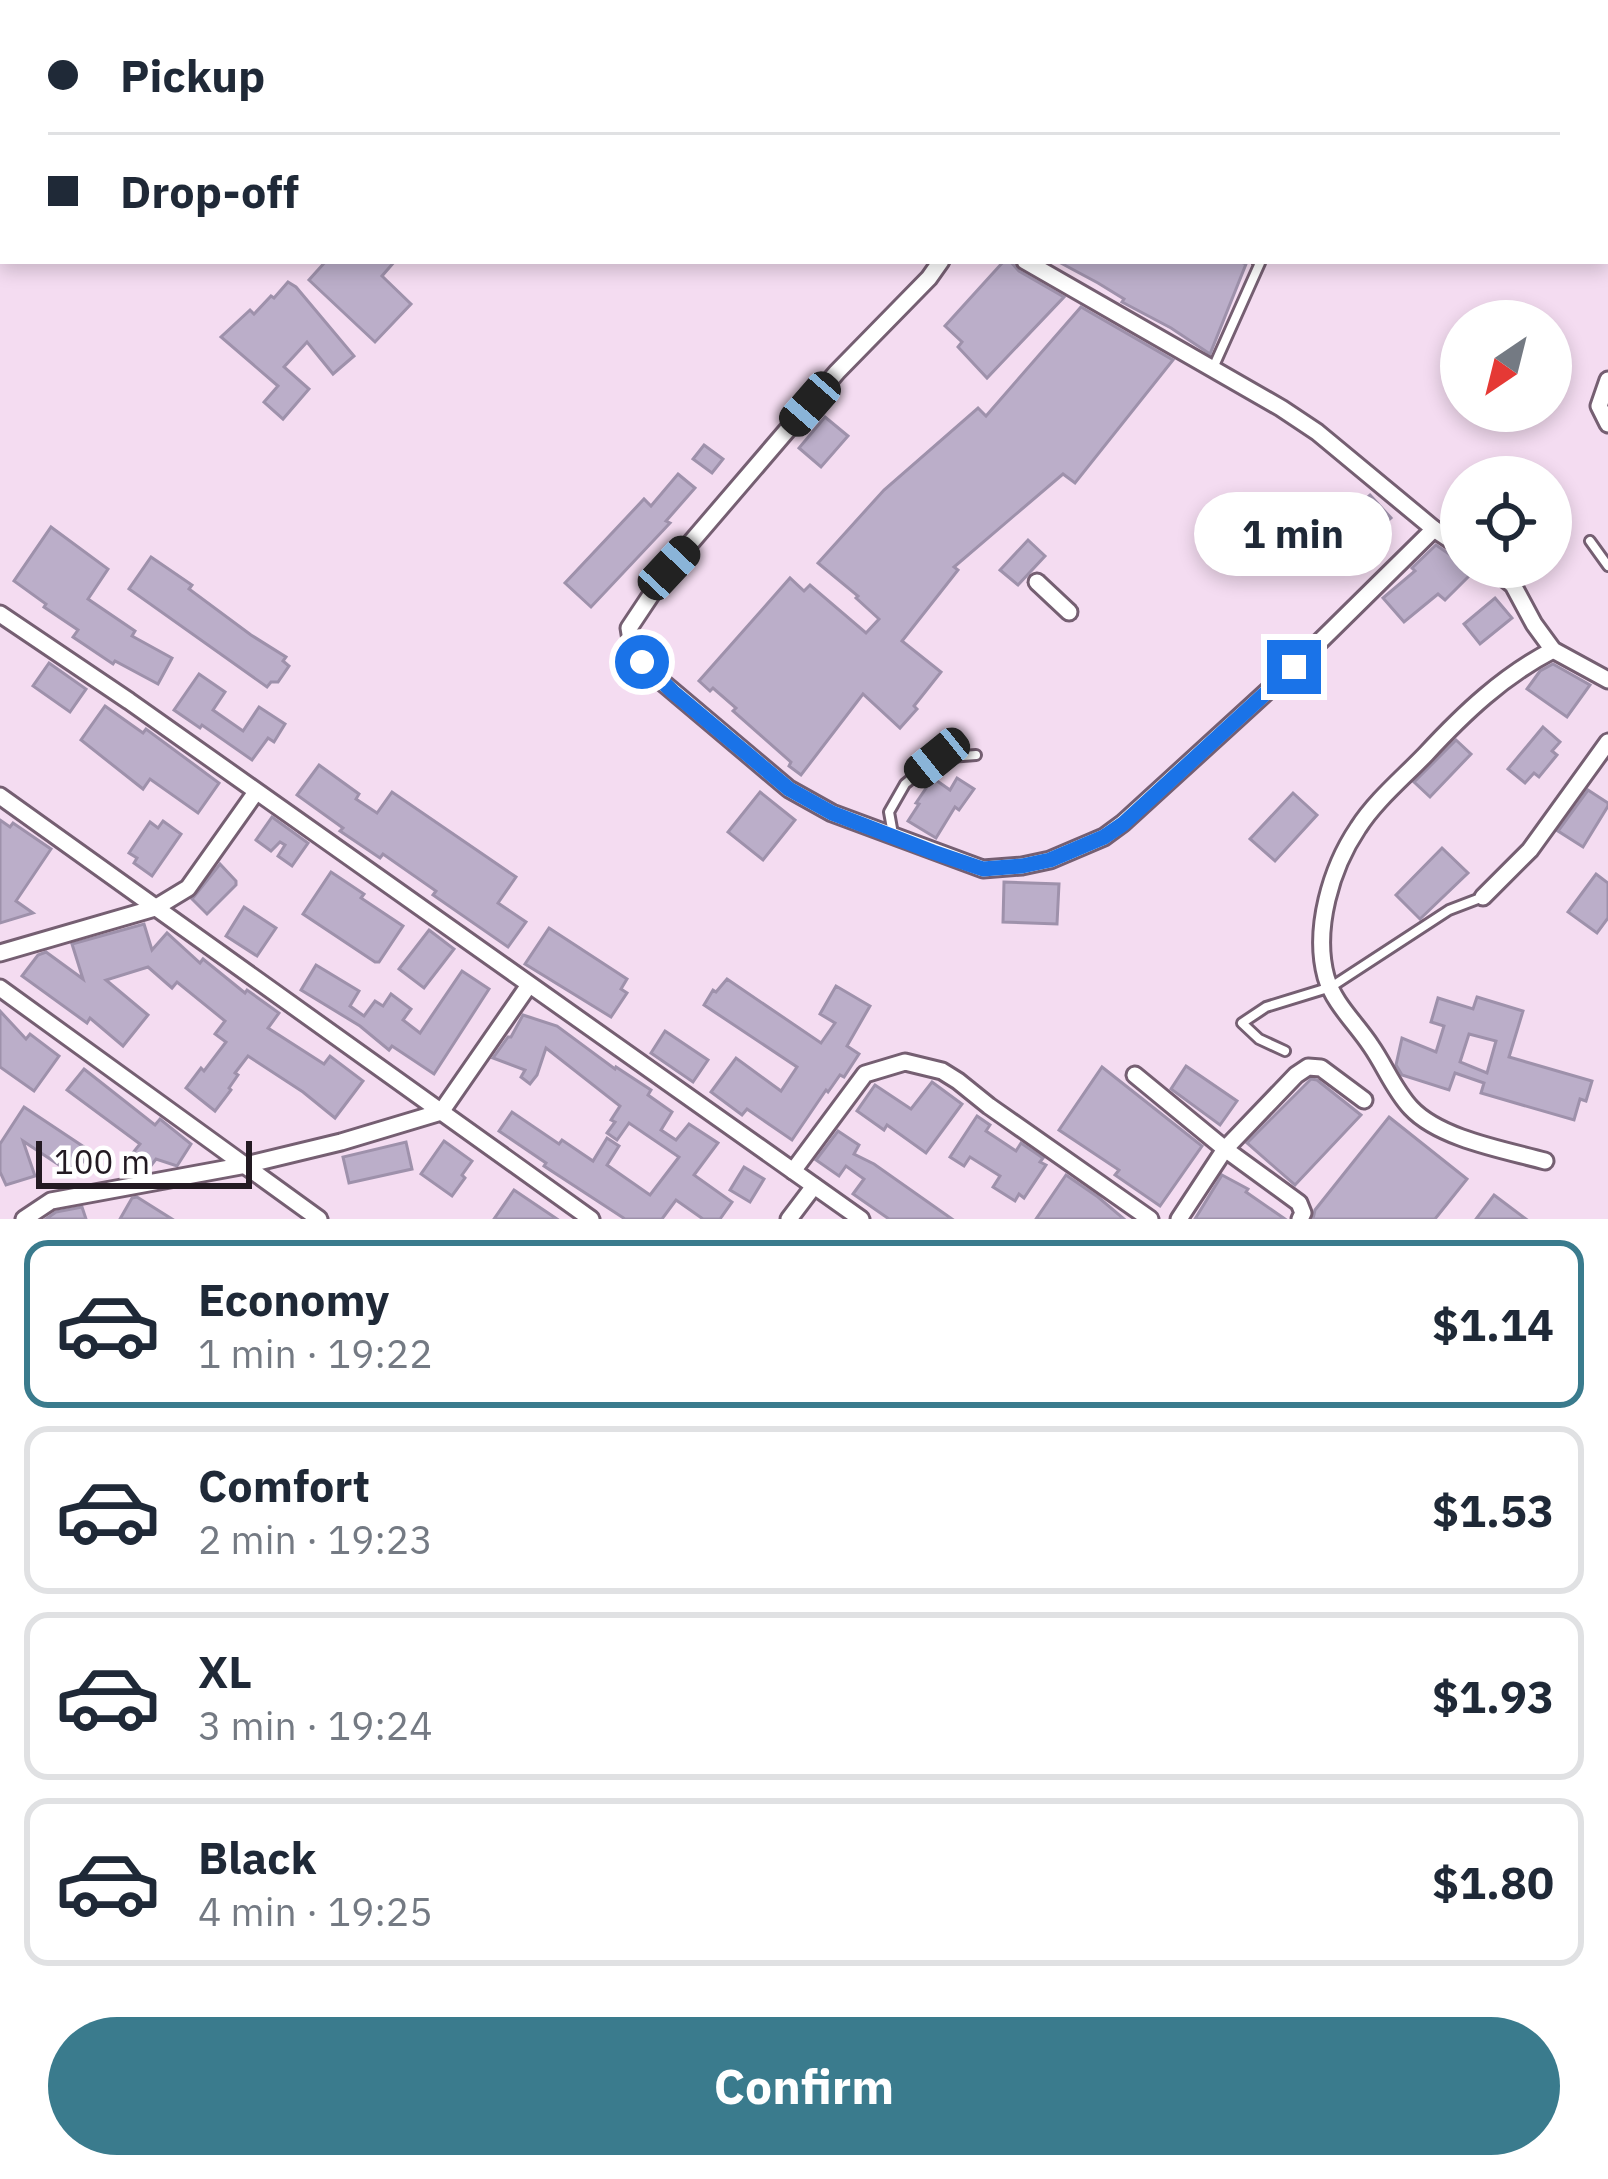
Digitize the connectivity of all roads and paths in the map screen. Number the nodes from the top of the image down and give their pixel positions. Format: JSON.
{"nodes":[{"id":1,"x":938,"y":264,"type":"edge"},
{"id":2,"x":1030,"y":264,"type":"edge"},
{"id":3,"x":1260,"y":264,"type":"edge"},
{"id":4,"x":1212,"y":370,"type":"junction"},
{"id":5,"x":1608,"y":380,"type":"edge"},
{"id":6,"x":1608,"y":424,"type":"edge"},
{"id":7,"x":1434,"y":529,"type":"junction"},
{"id":8,"x":1440,"y":533,"type":"edge"},
{"id":9,"x":1590,"y":541,"type":"dead end"},
{"id":10,"x":1608,"y":566,"type":"edge"},
{"id":11,"x":1037,"y":582,"type":"dead end"},
{"id":12,"x":1515,"y":588,"type":"edge"},
{"id":13,"x":1069,"y":612,"type":"dead end"},
{"id":14,"x":0,"y":614,"type":"edge"},
{"id":15,"x":1553,"y":650,"type":"junction"},
{"id":16,"x":1608,"y":680,"type":"edge"},
{"id":17,"x":1608,"y":742,"type":"edge"},
{"id":18,"x":976,"y":755,"type":"dead end"},
{"id":19,"x":256,"y":792,"type":"junction"},
{"id":20,"x":0,"y":796,"type":"edge"},
{"id":21,"x":893,"y":835,"type":"junction"},
{"id":22,"x":1483,"y":897,"type":"joint"},
{"id":23,"x":155,"y":908,"type":"junction"},
{"id":24,"x":0,"y":953,"type":"edge"},
{"id":25,"x":529,"y":985,"type":"junction"},
{"id":26,"x":1330,"y":987,"type":"junction"},
{"id":27,"x":0,"y":988,"type":"edge"},
{"id":28,"x":1285,"y":1051,"type":"dead end"},
{"id":29,"x":1135,"y":1076,"type":"dead end"},
{"id":30,"x":1364,"y":1100,"type":"dead end"},
{"id":31,"x":441,"y":1112,"type":"junction"},
{"id":32,"x":1225,"y":1149,"type":"junction"},
{"id":33,"x":1546,"y":1161,"type":"dead end"},
{"id":34,"x":246,"y":1165,"type":"junction"},
{"id":35,"x":793,"y":1171,"type":"junction"},
{"id":36,"x":814,"y":1186,"type":"junction"},
{"id":37,"x":24,"y":1219,"type":"edge"},
{"id":38,"x":320,"y":1219,"type":"edge"},
{"id":39,"x":591,"y":1219,"type":"edge"},
{"id":40,"x":789,"y":1219,"type":"edge"},
{"id":41,"x":861,"y":1219,"type":"edge"},
{"id":42,"x":1150,"y":1219,"type":"edge"},
{"id":43,"x":1179,"y":1219,"type":"edge"},
{"id":44,"x":1300,"y":1219,"type":"edge"}],
"edges":[{"from":1,"to":21,"type":"street"},
{"from":2,"to":4,"type":"street"},
{"from":3,"to":4,"type":"lane"},
{"from":4,"to":7,"type":"street"},
{"from":5,"to":6,"type":"street"},
{"from":7,"to":8,"type":"street"},
{"from":7,"to":21,"type":"street"},
{"from":9,"to":10,"type":"lane"},
{"from":11,"to":13,"type":"street"},
{"from":12,"to":15,"type":"street"},
{"from":14,"to":19,"type":"street"},
{"from":15,"to":16,"type":"street"},
{"from":15,"to":26,"type":"street"},
{"from":17,"to":22,"type":"street"},
{"from":18,"to":21,"type":"lane"},
{"from":19,"to":23,"type":"street"},
{"from":19,"to":25,"type":"street"},
{"from":20,"to":23,"type":"street"},
{"from":22,"to":26,"type":"lane"},
{"from":23,"to":24,"type":"street"},
{"from":23,"to":31,"type":"street"},
{"from":25,"to":31,"type":"street"},
{"from":25,"to":35,"type":"street"},
{"from":26,"to":28,"type":"lane"},
{"from":26,"to":33,"type":"street"},
{"from":27,"to":34,"type":"street"},
{"from":29,"to":32,"type":"street"},
{"from":30,"to":32,"type":"street"},
{"from":31,"to":34,"type":"street"},
{"from":31,"to":39,"type":"street"},
{"from":32,"to":43,"type":"street"},
{"from":32,"to":44,"type":"street"},
{"from":34,"to":37,"type":"street"},
{"from":34,"to":38,"type":"street"},
{"from":35,"to":36,"type":"street"},
{"from":35,"to":42,"type":"street"},
{"from":36,"to":40,"type":"street"},
{"from":36,"to":41,"type":"street"}]}
